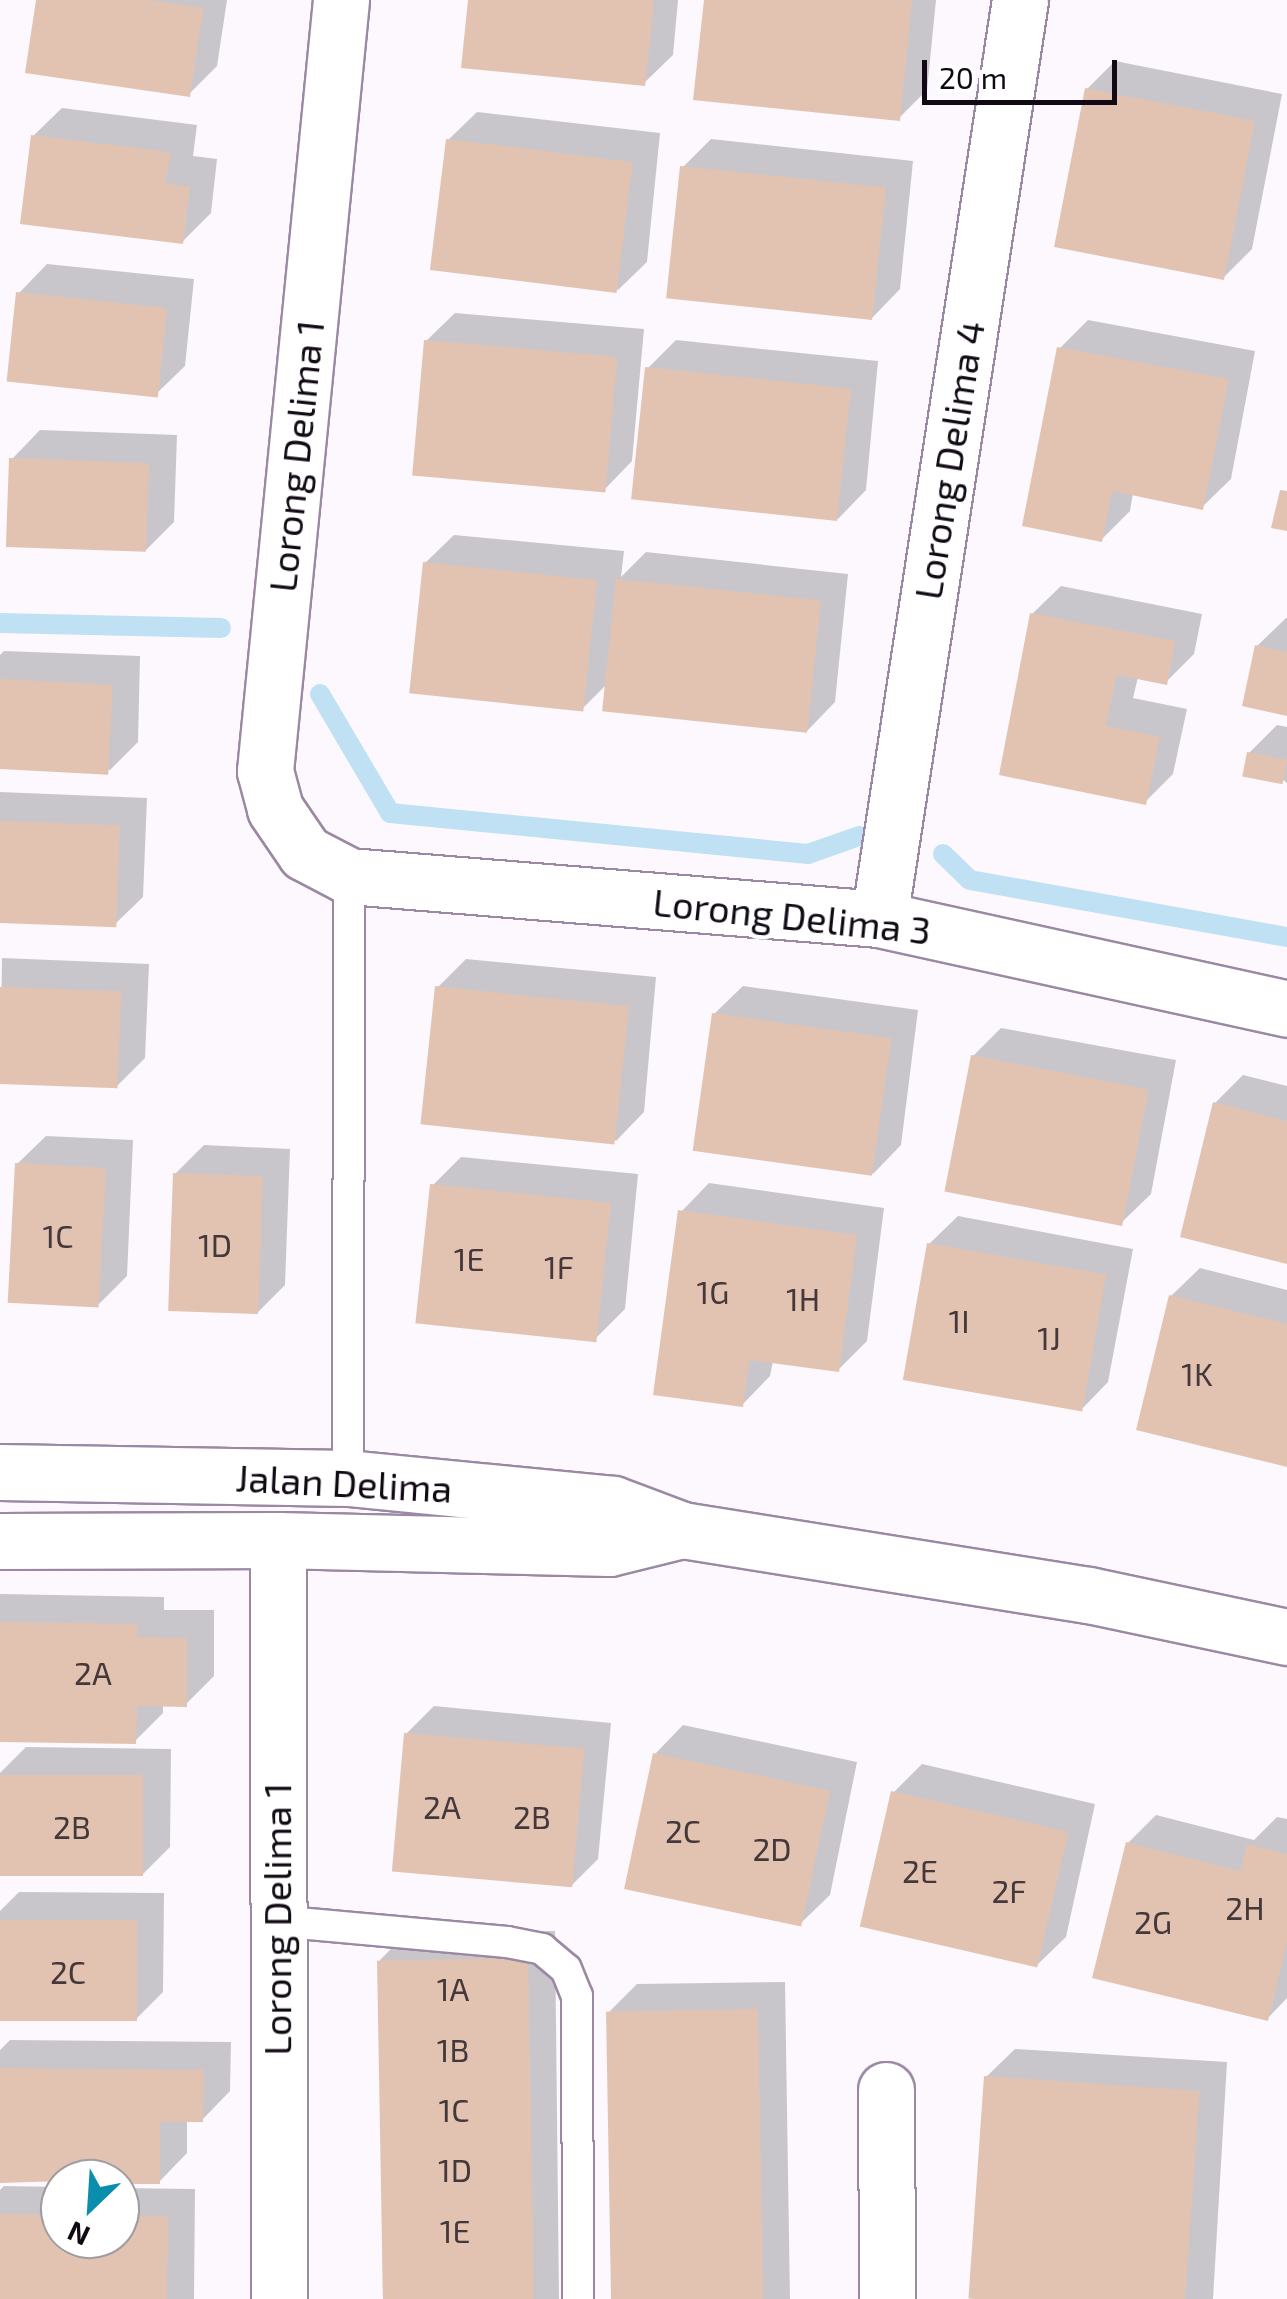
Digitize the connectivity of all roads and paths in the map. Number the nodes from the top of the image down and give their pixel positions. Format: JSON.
{"nodes":[{"id":1,"x":341,"y":0,"type":"edge"},
{"id":2,"x":1020,"y":0,"type":"edge"},
{"id":3,"x":350,"y":876,"type":"junction"},
{"id":4,"x":879,"y":919,"type":"junction"},
{"id":5,"x":1287,"y":1009,"type":"edge"},
{"id":6,"x":0,"y":1472,"type":"edge"},
{"id":7,"x":348,"y":1478,"type":"junction"},
{"id":8,"x":682,"y":1530,"type":"junction"},
{"id":9,"x":278,"y":1540,"type":"junction"},
{"id":10,"x":0,"y":1541,"type":"edge"},
{"id":11,"x":1287,"y":1637,"type":"edge"},
{"id":12,"x":276,"y":1922,"type":"junction"},
{"id":13,"x":886,"y":2090,"type":"dead end"},
{"id":14,"x":279,"y":2299,"type":"edge"},
{"id":15,"x":578,"y":2299,"type":"edge"},
{"id":16,"x":886,"y":2299,"type":"edge"}],
"edges":[{"from":1,"to":3,"type":"street","name":"Lorong Delima 1"},
{"from":2,"to":4,"type":"street","name":"Lorong Delima 4"},
{"from":3,"to":4,"type":"street","name":"Lorong Delima 3"},
{"from":3,"to":7,"type":"lane"},
{"from":4,"to":5,"type":"street","name":"Lorong Delima 3"},
{"from":6,"to":7,"type":"street","name":"Jalan Delima"},
{"from":7,"to":8,"type":"street","name":"Jalan Delima"},
{"from":8,"to":9,"type":"street","name":"Jalan Delima"},
{"from":8,"to":11,"type":"street","name":"Jalan Delima"},
{"from":9,"to":10,"type":"street","name":"Jalan Delima"},
{"from":9,"to":12,"type":"street","name":"Lorong Delima 1"},
{"from":12,"to":14,"type":"street","name":"Lorong Delima 1"},
{"from":12,"to":15,"type":"lane"},
{"from":13,"to":16,"type":"street"}]}
